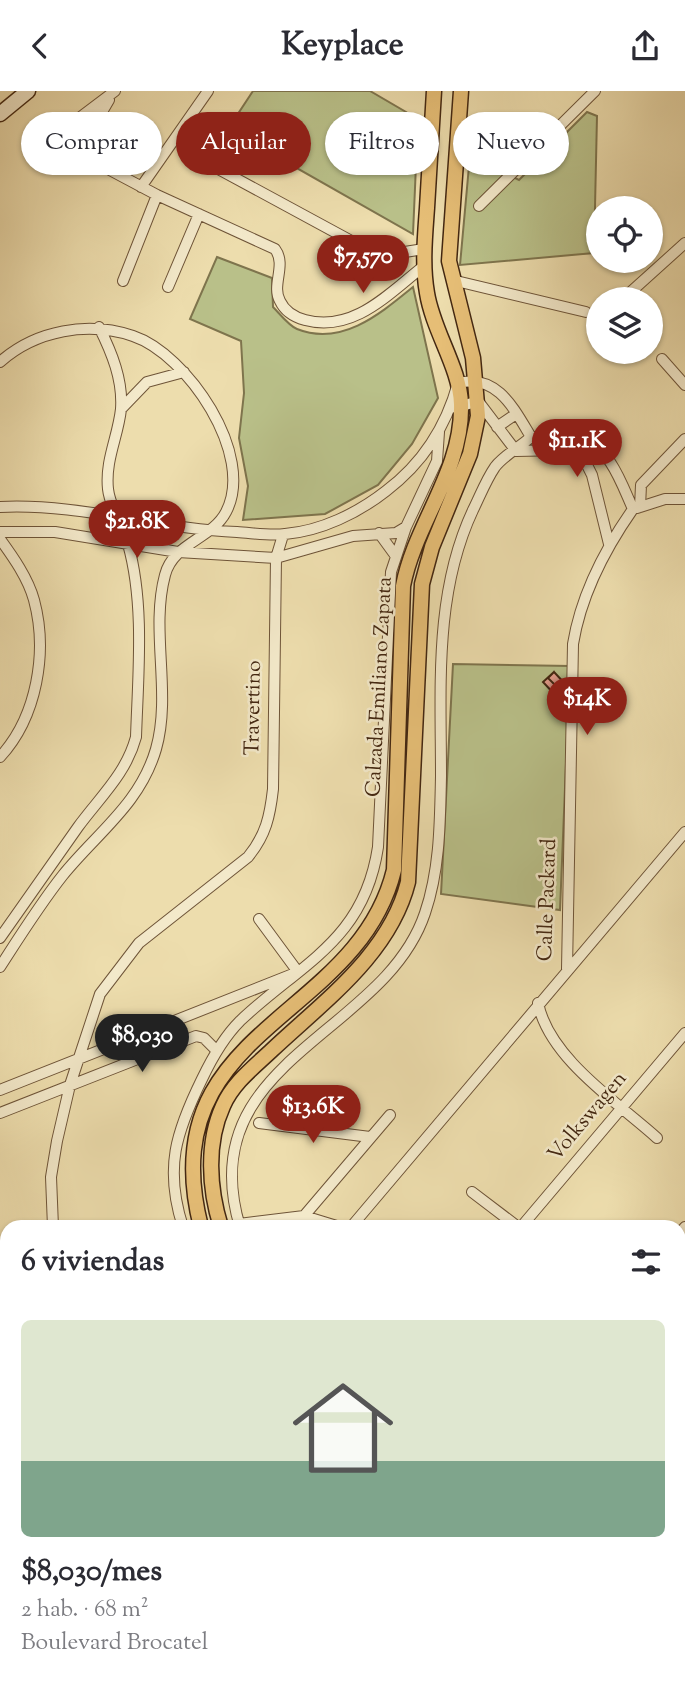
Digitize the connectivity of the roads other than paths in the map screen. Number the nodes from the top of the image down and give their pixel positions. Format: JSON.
{"nodes":[{"id":1,"x":28,"y":91,"type":"edge"},
{"id":2,"x":208,"y":91,"type":"edge"},
{"id":3,"x":434,"y":91,"type":"edge"},
{"id":4,"x":461,"y":91,"type":"edge"},
{"id":5,"x":595,"y":91,"type":"edge"},
{"id":6,"x":113,"y":94,"type":"edge"},
{"id":7,"x":89,"y":112,"type":"edge"},
{"id":8,"x":102,"y":112,"type":"edge"},
{"id":9,"x":0,"y":114,"type":"edge"},
{"id":10,"x":119,"y":175,"type":"edge"},
{"id":11,"x":229,"y":175,"type":"edge"},
{"id":12,"x":141,"y":187,"type":"junction"},
{"id":13,"x":156,"y":195,"type":"junction"},
{"id":14,"x":479,"y":206,"type":"dead end"},
{"id":15,"x":200,"y":214,"type":"junction"},
{"id":16,"x":685,"y":243,"type":"edge"},
{"id":17,"x":424,"y":249,"type":"junction"},
{"id":18,"x":424,"y":266,"type":"junction"},
{"id":19,"x":452,"y":280,"type":"junction"},
{"id":20,"x":123,"y":281,"type":"dead end"},
{"id":21,"x":168,"y":287,"type":"dead end"},
{"id":22,"x":636,"y":287,"type":"edge"},
{"id":23,"x":586,"y":311,"type":"dead end"},
{"id":24,"x":99,"y":327,"type":"junction"},
{"id":25,"x":663,"y":360,"type":"edge"},
{"id":26,"x":0,"y":362,"type":"edge"},
{"id":27,"x":184,"y":372,"type":"junction"},
{"id":28,"x":476,"y":379,"type":"junction"},
{"id":29,"x":458,"y":383,"type":"junction"},
{"id":30,"x":685,"y":386,"type":"edge"},
{"id":31,"x":478,"y":401,"type":"junction"},
{"id":32,"x":121,"y":409,"type":"junction"},
{"id":33,"x":455,"y":409,"type":"junction"},
{"id":34,"x":516,"y":414,"type":"junction"},
{"id":35,"x":497,"y":427,"type":"junction"},
{"id":36,"x":439,"y":432,"type":"junction"},
{"id":37,"x":531,"y":437,"type":"junction"},
{"id":38,"x":685,"y":439,"type":"edge"},
{"id":39,"x":590,"y":442,"type":"junction"},
{"id":40,"x":516,"y":451,"type":"junction"},
{"id":41,"x":582,"y":455,"type":"junction"},
{"id":42,"x":685,"y":499,"type":"edge"},
{"id":43,"x":0,"y":507,"type":"edge"},
{"id":44,"x":636,"y":508,"type":"junction"},
{"id":45,"x":117,"y":517,"type":"junction"},
{"id":46,"x":406,"y":527,"type":"junction"},
{"id":47,"x":208,"y":531,"type":"junction"},
{"id":48,"x":0,"y":532,"type":"edge"},
{"id":49,"x":379,"y":533,"type":"junction"},
{"id":50,"x":283,"y":535,"type":"junction"},
{"id":51,"x":0,"y":539,"type":"edge"},
{"id":52,"x":128,"y":543,"type":"junction"},
{"id":53,"x":609,"y":544,"type":"junction"},
{"id":54,"x":178,"y":552,"type":"junction"},
{"id":55,"x":396,"y":555,"type":"junction"},
{"id":56,"x":276,"y":558,"type":"junction"},
{"id":57,"x":0,"y":757,"type":"edge"},
{"id":58,"x":685,"y":832,"type":"edge"},
{"id":59,"x":259,"y":919,"type":"dead end"},
{"id":60,"x":0,"y":938,"type":"edge"},
{"id":61,"x":0,"y":967,"type":"edge"},
{"id":62,"x":567,"y":970,"type":"junction"},
{"id":63,"x":298,"y":972,"type":"junction"},
{"id":64,"x":538,"y":1003,"type":"junction"},
{"id":65,"x":685,"y":1033,"type":"edge"},
{"id":66,"x":216,"y":1050,"type":"junction"},
{"id":67,"x":80,"y":1058,"type":"junction"},
{"id":68,"x":70,"y":1085,"type":"junction"},
{"id":69,"x":0,"y":1090,"type":"edge"},
{"id":70,"x":621,"y":1106,"type":"junction"},
{"id":71,"x":0,"y":1113,"type":"edge"},
{"id":72,"x":390,"y":1115,"type":"dead end"},
{"id":73,"x":259,"y":1123,"type":"dead end"},
{"id":74,"x":370,"y":1137,"type":"junction"},
{"id":75,"x":657,"y":1138,"type":"dead end"},
{"id":76,"x":472,"y":1192,"type":"dead end"},
{"id":77,"x":304,"y":1216,"type":"junction"},
{"id":78,"x":53,"y":1220,"type":"edge"},
{"id":79,"x":181,"y":1220,"type":"edge"},
{"id":80,"x":199,"y":1220,"type":"edge"},
{"id":81,"x":219,"y":1220,"type":"edge"},
{"id":82,"x":239,"y":1220,"type":"edge"},
{"id":83,"x":278,"y":1220,"type":"edge"},
{"id":84,"x":317,"y":1220,"type":"edge"},
{"id":85,"x":357,"y":1220,"type":"edge"},
{"id":86,"x":510,"y":1220,"type":"edge"},
{"id":87,"x":526,"y":1220,"type":"edge"}],
"edges":[{"from":1,"to":9,"type":"main road"},
{"from":2,"to":12,"type":"street"},
{"from":3,"to":17,"type":"main road","name":"Calzada Emiliano Zapata"},
{"from":4,"to":19,"type":"main road","name":"Calzada Emiliano Zapata"},
{"from":5,"to":14,"type":"street"},
{"from":6,"to":7,"type":"street"},
{"from":6,"to":8,"type":"street"},
{"from":10,"to":12,"type":"street"},
{"from":11,"to":17,"type":"street"},
{"from":12,"to":13,"type":"street"},
{"from":13,"to":15,"type":"street"},
{"from":13,"to":20,"type":"street"},
{"from":15,"to":18,"type":"street"},
{"from":15,"to":21,"type":"street"},
{"from":16,"to":22,"type":"street"},
{"from":17,"to":18,"type":"main road","name":"Calzada Emiliano Zapata"},
{"from":18,"to":29,"type":"main road","name":"Calzada Emiliano Zapata"},
{"from":19,"to":23,"type":"street"},
{"from":19,"to":28,"type":"main road","name":"Calzada Emiliano Zapata"},
{"from":24,"to":26,"type":"street"},
{"from":24,"to":27,"type":"street"},
{"from":24,"to":32,"type":"street"},
{"from":25,"to":30,"type":"street"},
{"from":27,"to":32,"type":"street"},
{"from":27,"to":47,"type":"street"},
{"from":28,"to":29,"type":"street"},
{"from":28,"to":31,"type":"main road","name":"Calzada Emiliano Zapata"},
{"from":28,"to":34,"type":"street"},
{"from":29,"to":33,"type":"main road","name":"Calzada Emiliano Zapata"},
{"from":31,"to":33,"type":"street"},
{"from":31,"to":35,"type":"street"},
{"from":31,"to":81,"type":"main road","name":"Calzada Emiliano Zapata"},
{"from":32,"to":45,"type":"street"},
{"from":33,"to":36,"type":"street"},
{"from":33,"to":80,"type":"main road","name":"Calzada Emiliano Zapata"},
{"from":34,"to":35,"type":"street"},
{"from":34,"to":37,"type":"street"},
{"from":35,"to":40,"type":"street"},
{"from":36,"to":46,"type":"street"},
{"from":36,"to":50,"type":"street"},
{"from":37,"to":39,"type":"street"},
{"from":37,"to":40,"type":"street"},
{"from":38,"to":44,"type":"street","name":"Calle Packard"},
{"from":39,"to":41,"type":"street"},
{"from":39,"to":44,"type":"street"},
{"from":40,"to":41,"type":"street"},
{"from":40,"to":82,"type":"street"},
{"from":41,"to":53,"type":"street"},
{"from":42,"to":44,"type":"street"},
{"from":43,"to":45,"type":"street"},
{"from":44,"to":53,"type":"street","name":"Calle Packard"},
{"from":45,"to":47,"type":"street"},
{"from":45,"to":52,"type":"street"},
{"from":46,"to":49,"type":"street"},
{"from":46,"to":55,"type":"street"},
{"from":47,"to":50,"type":"street"},
{"from":47,"to":54,"type":"street"},
{"from":48,"to":52,"type":"street"},
{"from":49,"to":55,"type":"street"},
{"from":49,"to":56,"type":"street"},
{"from":50,"to":56,"type":"street","name":"Travertino"},
{"from":51,"to":57,"type":"street"},
{"from":52,"to":54,"type":"street"},
{"from":52,"to":60,"type":"street"},
{"from":53,"to":62,"type":"street","name":"Calle Packard"},
{"from":54,"to":56,"type":"street"},
{"from":54,"to":61,"type":"street"},
{"from":55,"to":63,"type":"street"},
{"from":56,"to":67,"type":"street","name":"Travertino"},
{"from":58,"to":62,"type":"street"},
{"from":59,"to":63,"type":"street"},
{"from":62,"to":64,"type":"street","name":"Calle Packard"},
{"from":63,"to":66,"type":"street"},
{"from":63,"to":67,"type":"street"},
{"from":64,"to":70,"type":"street"},
{"from":64,"to":85,"type":"street","name":"Calle Packard"},
{"from":65,"to":70,"type":"street","name":"Volkswagen"},
{"from":66,"to":68,"type":"street"},
{"from":66,"to":79,"type":"street"},
{"from":67,"to":68,"type":"street","name":"Travertino"},
{"from":67,"to":69,"type":"street"},
{"from":68,"to":71,"type":"street"},
{"from":68,"to":78,"type":"street","name":"Travertino"},
{"from":70,"to":75,"type":"street"},
{"from":70,"to":87,"type":"street","name":"Volkswagen"},
{"from":72,"to":74,"type":"street"},
{"from":73,"to":74,"type":"street"},
{"from":74,"to":77,"type":"street"},
{"from":76,"to":86,"type":"street"},
{"from":77,"to":83,"type":"street"},
{"from":77,"to":84,"type":"street"}]}
